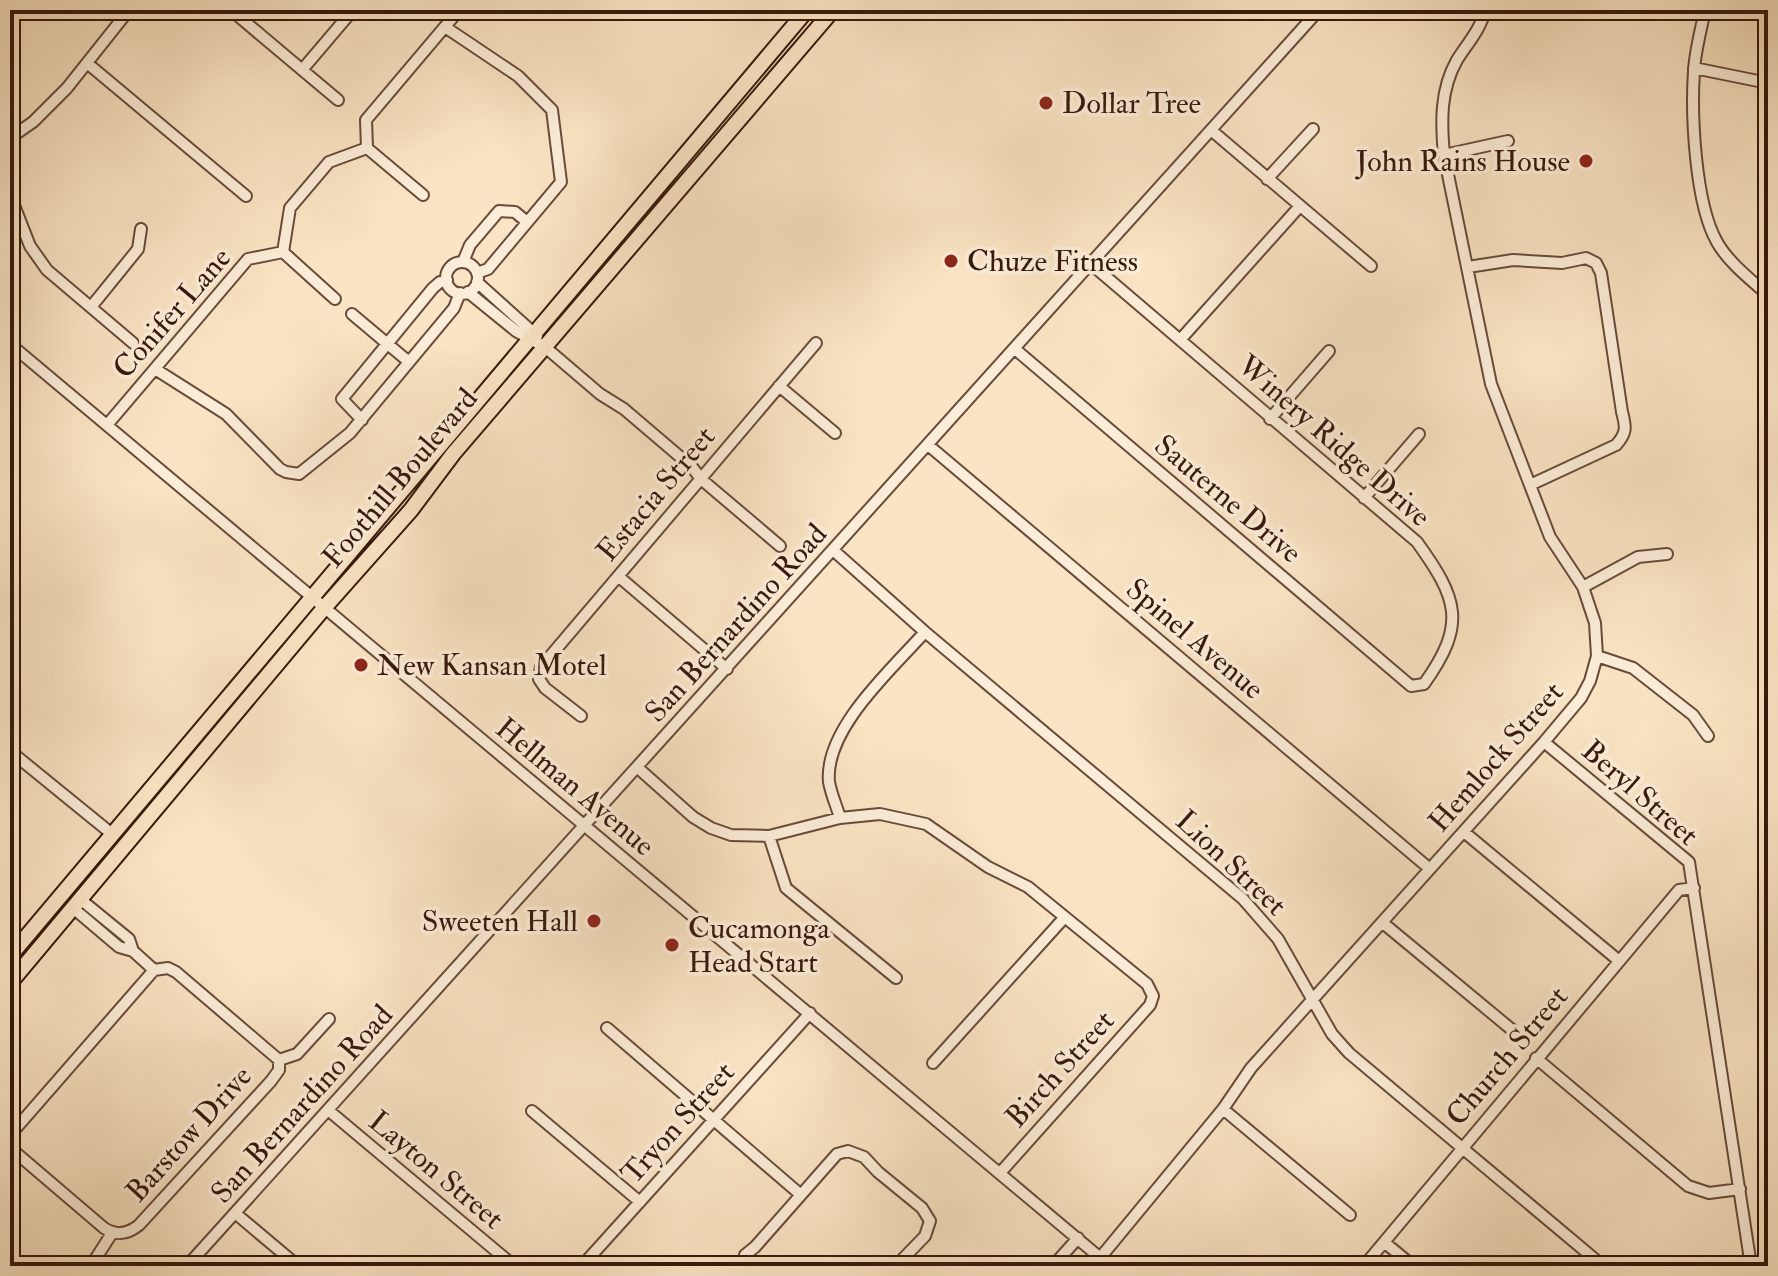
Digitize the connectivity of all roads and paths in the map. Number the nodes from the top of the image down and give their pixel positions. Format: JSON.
{"nodes":[{"id":1,"x":129,"y":10,"type":"edge"},
{"id":2,"x":231,"y":10,"type":"edge"},
{"id":3,"x":353,"y":10,"type":"edge"},
{"id":4,"x":459,"y":10,"type":"edge"},
{"id":5,"x":807,"y":10,"type":"edge"},
{"id":6,"x":833,"y":10,"type":"edge"},
{"id":7,"x":1319,"y":10,"type":"edge"},
{"id":8,"x":1485,"y":10,"type":"edge"},
{"id":9,"x":1705,"y":10,"type":"edge"},
{"id":10,"x":445,"y":27,"type":"junction"},
{"id":11,"x":87,"y":63,"type":"junction"},
{"id":12,"x":1694,"y":68,"type":"junction"},
{"id":13,"x":302,"y":70,"type":"junction"},
{"id":14,"x":1768,"y":83,"type":"edge"},
{"id":15,"x":338,"y":100,"type":"dead end"},
{"id":16,"x":1313,"y":129,"type":"dead end"},
{"id":17,"x":1211,"y":130,"type":"junction"},
{"id":18,"x":10,"y":138,"type":"edge"},
{"id":19,"x":1508,"y":141,"type":"dead end"},
{"id":20,"x":367,"y":148,"type":"junction"},
{"id":21,"x":1444,"y":155,"type":"junction"},
{"id":22,"x":1267,"y":179,"type":"junction"},
{"id":23,"x":10,"y":195,"type":"edge"},
{"id":24,"x":423,"y":195,"type":"dead end"},
{"id":25,"x":246,"y":196,"type":"dead end"},
{"id":26,"x":1300,"y":206,"type":"junction"},
{"id":27,"x":527,"y":222,"type":"junction"},
{"id":28,"x":141,"y":229,"type":"dead end"},
{"id":29,"x":283,"y":252,"type":"junction"},
{"id":30,"x":463,"y":262,"type":"junction"},
{"id":31,"x":1091,"y":264,"type":"junction"},
{"id":32,"x":1371,"y":266,"type":"dead end"},
{"id":33,"x":1468,"y":267,"type":"junction"},
{"id":34,"x":477,"y":278,"type":"junction"},
{"id":35,"x":447,"y":280,"type":"junction"},
{"id":36,"x":464,"y":292,"type":"junction"},
{"id":37,"x":1768,"y":295,"type":"edge"},
{"id":38,"x":335,"y":299,"type":"dead end"},
{"id":39,"x":91,"y":307,"type":"junction"},
{"id":40,"x":352,"y":314,"type":"dead end"},
{"id":41,"x":532,"y":336,"type":"junction"},
{"id":42,"x":1180,"y":340,"type":"junction"},
{"id":43,"x":133,"y":343,"type":"dead end"},
{"id":44,"x":386,"y":343,"type":"junction"},
{"id":45,"x":816,"y":343,"type":"dead end"},
{"id":46,"x":10,"y":344,"type":"edge"},
{"id":47,"x":545,"y":347,"type":"junction"},
{"id":48,"x":1015,"y":349,"type":"junction"},
{"id":49,"x":1329,"y":351,"type":"dead end"},
{"id":50,"x":409,"y":362,"type":"junction"},
{"id":51,"x":155,"y":369,"type":"junction"},
{"id":52,"x":779,"y":386,"type":"junction"},
{"id":53,"x":1270,"y":419,"type":"junction"},
{"id":54,"x":362,"y":420,"type":"junction"},
{"id":55,"x":107,"y":425,"type":"junction"},
{"id":56,"x":835,"y":433,"type":"dead end"},
{"id":57,"x":1419,"y":434,"type":"dead end"},
{"id":58,"x":928,"y":445,"type":"junction"},
{"id":59,"x":701,"y":479,"type":"junction"},
{"id":60,"x":1530,"y":485,"type":"junction"},
{"id":61,"x":1364,"y":498,"type":"junction"},
{"id":62,"x":780,"y":546,"type":"dead end"},
{"id":63,"x":833,"y":550,"type":"junction"},
{"id":64,"x":1667,"y":554,"type":"dead end"},
{"id":65,"x":618,"y":576,"type":"junction"},
{"id":66,"x":1583,"y":587,"type":"junction"},
{"id":67,"x":311,"y":596,"type":"junction"},
{"id":68,"x":324,"y":608,"type":"junction"},
{"id":69,"x":925,"y":632,"type":"junction"},
{"id":70,"x":1597,"y":656,"type":"junction"},
{"id":71,"x":727,"y":669,"type":"junction"},
{"id":72,"x":1411,"y":686,"type":"joint"},
{"id":73,"x":581,"y":716,"type":"dead end"},
{"id":74,"x":1708,"y":736,"type":"dead end"},
{"id":75,"x":1544,"y":742,"type":"junction"},
{"id":76,"x":10,"y":751,"type":"edge"},
{"id":77,"x":638,"y":768,"type":"junction"},
{"id":78,"x":840,"y":818,"type":"junction"},
{"id":79,"x":585,"y":827,"type":"junction"},
{"id":80,"x":1464,"y":832,"type":"junction"},
{"id":81,"x":112,"y":834,"type":"junction"},
{"id":82,"x":769,"y":836,"type":"junction"},
{"id":83,"x":1430,"y":869,"type":"junction"},
{"id":84,"x":1694,"y":888,"type":"junction"},
{"id":85,"x":77,"y":903,"type":"junction"},
{"id":86,"x":1064,"y":918,"type":"junction"},
{"id":87,"x":1383,"y":923,"type":"junction"},
{"id":88,"x":115,"y":928,"type":"junction"},
{"id":89,"x":107,"y":937,"type":"junction"},
{"id":90,"x":133,"y":951,"type":"junction"},
{"id":91,"x":10,"y":956,"type":"edge"},
{"id":92,"x":1618,"y":960,"type":"junction"},
{"id":93,"x":154,"y":970,"type":"junction"},
{"id":94,"x":896,"y":978,"type":"dead end"},
{"id":95,"x":10,"y":983,"type":"edge"},
{"id":96,"x":1313,"y":1001,"type":"junction"},
{"id":97,"x":810,"y":1013,"type":"junction"},
{"id":98,"x":329,"y":1019,"type":"dead end"},
{"id":99,"x":607,"y":1028,"type":"dead end"},
{"id":100,"x":1511,"y":1029,"type":"dead end"},
{"id":101,"x":1536,"y":1058,"type":"junction"},
{"id":102,"x":279,"y":1060,"type":"junction"},
{"id":103,"x":933,"y":1063,"type":"dead end"},
{"id":104,"x":1223,"y":1109,"type":"junction"},
{"id":105,"x":328,"y":1110,"type":"junction"},
{"id":106,"x":532,"y":1111,"type":"dead end"},
{"id":107,"x":715,"y":1119,"type":"junction"},
{"id":108,"x":10,"y":1145,"type":"edge"},
{"id":109,"x":1462,"y":1147,"type":"junction"},
{"id":110,"x":1000,"y":1173,"type":"junction"},
{"id":111,"x":1740,"y":1189,"type":"junction"},
{"id":112,"x":801,"y":1195,"type":"junction"},
{"id":113,"x":640,"y":1202,"type":"junction"},
{"id":114,"x":235,"y":1213,"type":"junction"},
{"id":115,"x":1350,"y":1215,"type":"dead end"},
{"id":116,"x":112,"y":1233,"type":"junction"},
{"id":117,"x":1078,"y":1238,"type":"junction"},
{"id":118,"x":1384,"y":1242,"type":"junction"},
{"id":119,"x":1100,"y":1258,"type":"junction"},
{"id":120,"x":94,"y":1265,"type":"edge"},
{"id":121,"x":741,"y":1265,"type":"edge"},
{"id":122,"x":187,"y":1266,"type":"edge"},
{"id":123,"x":298,"y":1266,"type":"edge"},
{"id":124,"x":514,"y":1266,"type":"edge"},
{"id":125,"x":582,"y":1266,"type":"edge"},
{"id":126,"x":896,"y":1266,"type":"edge"},
{"id":127,"x":1053,"y":1266,"type":"edge"},
{"id":128,"x":1110,"y":1266,"type":"edge"},
{"id":129,"x":1364,"y":1266,"type":"edge"},
{"id":130,"x":1413,"y":1266,"type":"edge"},
{"id":131,"x":1603,"y":1266,"type":"edge"},
{"id":132,"x":1751,"y":1266,"type":"edge"}],
"edges":[{"from":1,"to":11,"type":"street"},
{"from":2,"to":13,"type":"street"},
{"from":3,"to":13,"type":"street"},
{"from":4,"to":10,"type":"street"},
{"from":5,"to":41,"type":"main road","name":"Foothill Boulevard"},
{"from":6,"to":47,"type":"main road","name":"Foothill Boulevard"},
{"from":7,"to":17,"type":"street","name":"San Bernardino Road"},
{"from":8,"to":21,"type":"street","name":"Hemlock Street"},
{"from":9,"to":12,"type":"street"},
{"from":10,"to":20,"type":"street"},
{"from":10,"to":27,"type":"street"},
{"from":11,"to":18,"type":"street"},
{"from":11,"to":25,"type":"street"},
{"from":12,"to":14,"type":"street"},
{"from":12,"to":37,"type":"street"},
{"from":13,"to":15,"type":"street"},
{"from":16,"to":22,"type":"street"},
{"from":17,"to":22,"type":"street"},
{"from":17,"to":31,"type":"street","name":"San Bernardino Road"},
{"from":19,"to":21,"type":"street"},
{"from":20,"to":24,"type":"street"},
{"from":20,"to":29,"type":"street"},
{"from":21,"to":33,"type":"street","name":"Hemlock Street"},
{"from":22,"to":26,"type":"street"},
{"from":23,"to":39,"type":"street"},
{"from":26,"to":32,"type":"street"},
{"from":26,"to":42,"type":"street"},
{"from":27,"to":30,"type":"street"},
{"from":27,"to":34,"type":"street"},
{"from":28,"to":39,"type":"street"},
{"from":29,"to":38,"type":"street"},
{"from":29,"to":51,"type":"street","name":"Conifer Lane"},
{"from":30,"to":34,"type":"street"},
{"from":30,"to":35,"type":"street"},
{"from":31,"to":42,"type":"street","name":"Winery Ridge Drive"},
{"from":31,"to":48,"type":"street","name":"San Bernardino Road"},
{"from":33,"to":60,"type":"street","name":"Hemlock Street"},
{"from":33,"to":60,"type":"street"},
{"from":34,"to":36,"type":"street"},
{"from":34,"to":41,"type":"street"},
{"from":35,"to":36,"type":"street"},
{"from":35,"to":44,"type":"street"},
{"from":36,"to":41,"type":"street"},
{"from":36,"to":50,"type":"street"},
{"from":39,"to":43,"type":"street"},
{"from":40,"to":44,"type":"street"},
{"from":41,"to":47,"type":"street"},
{"from":41,"to":67,"type":"main road","name":"Foothill Boulevard"},
{"from":42,"to":53,"type":"street","name":"Winery Ridge Drive"},
{"from":44,"to":50,"type":"street"},
{"from":44,"to":54,"type":"street"},
{"from":45,"to":52,"type":"street","name":"Estacia Street"},
{"from":46,"to":55,"type":"street","name":"Hellman Avenue"},
{"from":47,"to":59,"type":"street"},
{"from":47,"to":68,"type":"main road","name":"Foothill Boulevard"},
{"from":48,"to":58,"type":"street","name":"San Bernardino Road"},
{"from":48,"to":72,"type":"street","name":"Sauterne Drive"},
{"from":49,"to":53,"type":"street"},
{"from":50,"to":54,"type":"street"},
{"from":51,"to":54,"type":"street"},
{"from":51,"to":55,"type":"street","name":"Conifer Lane"},
{"from":52,"to":56,"type":"street"},
{"from":52,"to":59,"type":"street","name":"Estacia Street"},
{"from":53,"to":61,"type":"street","name":"Winery Ridge Drive"},
{"from":55,"to":67,"type":"street","name":"Hellman Avenue"},
{"from":57,"to":61,"type":"street"},
{"from":58,"to":63,"type":"street","name":"San Bernardino Road"},
{"from":58,"to":83,"type":"street","name":"Spinel Avenue"},
{"from":59,"to":62,"type":"street"},
{"from":59,"to":65,"type":"street","name":"Estacia Street"},
{"from":60,"to":66,"type":"street","name":"Hemlock Street"},
{"from":61,"to":72,"type":"street","name":"Winery Ridge Drive"},
{"from":63,"to":69,"type":"street","name":"Lion Street"},
{"from":63,"to":71,"type":"street","name":"San Bernardino Road"},
{"from":64,"to":66,"type":"street"},
{"from":65,"to":71,"type":"street"},
{"from":65,"to":73,"type":"street","name":"Estacia Street"},
{"from":66,"to":70,"type":"street","name":"Hemlock Street"},
{"from":67,"to":68,"type":"street","name":"Hellman Avenue"},
{"from":67,"to":81,"type":"main road","name":"Foothill Boulevard"},
{"from":68,"to":79,"type":"street","name":"Hellman Avenue"},
{"from":68,"to":85,"type":"main road","name":"Foothill Boulevard"},
{"from":69,"to":78,"type":"street"},
{"from":69,"to":96,"type":"street","name":"Lion Street"},
{"from":70,"to":74,"type":"street"},
{"from":70,"to":75,"type":"street","name":"Hemlock Street"},
{"from":71,"to":77,"type":"street","name":"San Bernardino Road"},
{"from":75,"to":80,"type":"street","name":"Hemlock Street"},
{"from":75,"to":84,"type":"street","name":"Beryl Street"},
{"from":76,"to":81,"type":"street"},
{"from":77,"to":79,"type":"street","name":"San Bernardino Road"},
{"from":77,"to":82,"type":"street"},
{"from":78,"to":82,"type":"street"},
{"from":78,"to":86,"type":"street"},
{"from":79,"to":97,"type":"street","name":"Hellman Avenue"},
{"from":79,"to":105,"type":"street","name":"San Bernardino Road"},
{"from":80,"to":83,"type":"street","name":"Hemlock Street"},
{"from":80,"to":92,"type":"street"},
{"from":81,"to":91,"type":"main road","name":"Foothill Boulevard"},
{"from":82,"to":94,"type":"street"},
{"from":83,"to":87,"type":"street","name":"Hemlock Street"},
{"from":84,"to":92,"type":"street","name":"Church Street"},
{"from":84,"to":111,"type":"street","name":"Beryl Street"},
{"from":85,"to":88,"type":"street"},
{"from":85,"to":89,"type":"street"},
{"from":85,"to":95,"type":"main road","name":"Foothill Boulevard"},
{"from":86,"to":103,"type":"street"},
{"from":86,"to":110,"type":"street","name":"Birch Street"},
{"from":87,"to":96,"type":"street","name":"Hemlock Street"},
{"from":87,"to":100,"type":"street"},
{"from":88,"to":89,"type":"street"},
{"from":88,"to":90,"type":"street"},
{"from":89,"to":90,"type":"street"},
{"from":90,"to":93,"type":"street"},
{"from":92,"to":101,"type":"street","name":"Church Street"},
{"from":93,"to":102,"type":"street"},
{"from":93,"to":108,"type":"street"},
{"from":96,"to":104,"type":"street","name":"Hemlock Street"},
{"from":96,"to":109,"type":"street","name":"Lion Street"},
{"from":97,"to":107,"type":"street","name":"Tryon Street"},
{"from":97,"to":110,"type":"street","name":"Hellman Avenue"},
{"from":98,"to":102,"type":"street"},
{"from":99,"to":107,"type":"street"},
{"from":101,"to":109,"type":"street","name":"Church Street"},
{"from":101,"to":111,"type":"street"},
{"from":102,"to":116,"type":"street","name":"Barstow Drive"},
{"from":104,"to":115,"type":"street"},
{"from":104,"to":119,"type":"street","name":"Hemlock Street"},
{"from":105,"to":114,"type":"street","name":"San Bernardino Road"},
{"from":105,"to":124,"type":"street","name":"Layton Street"},
{"from":106,"to":113,"type":"street"},
{"from":107,"to":112,"type":"street"},
{"from":107,"to":113,"type":"street","name":"Tryon Street"},
{"from":108,"to":116,"type":"street"},
{"from":109,"to":118,"type":"street","name":"Church Street"},
{"from":109,"to":131,"type":"street","name":"Lion Street"},
{"from":110,"to":117,"type":"street","name":"Hellman Avenue"},
{"from":111,"to":132,"type":"street","name":"Beryl Street"},
{"from":112,"to":121,"type":"street"},
{"from":112,"to":126,"type":"street"},
{"from":113,"to":125,"type":"street","name":"Tryon Street"},
{"from":114,"to":122,"type":"street","name":"San Bernardino Road"},
{"from":114,"to":123,"type":"street"},
{"from":116,"to":120,"type":"street"},
{"from":117,"to":119,"type":"street","name":"Hellman Avenue"},
{"from":117,"to":127,"type":"street"},
{"from":118,"to":129,"type":"street","name":"Church Street"},
{"from":118,"to":130,"type":"street"},
{"from":119,"to":128,"type":"street","name":"Hellman Avenue"}]}
